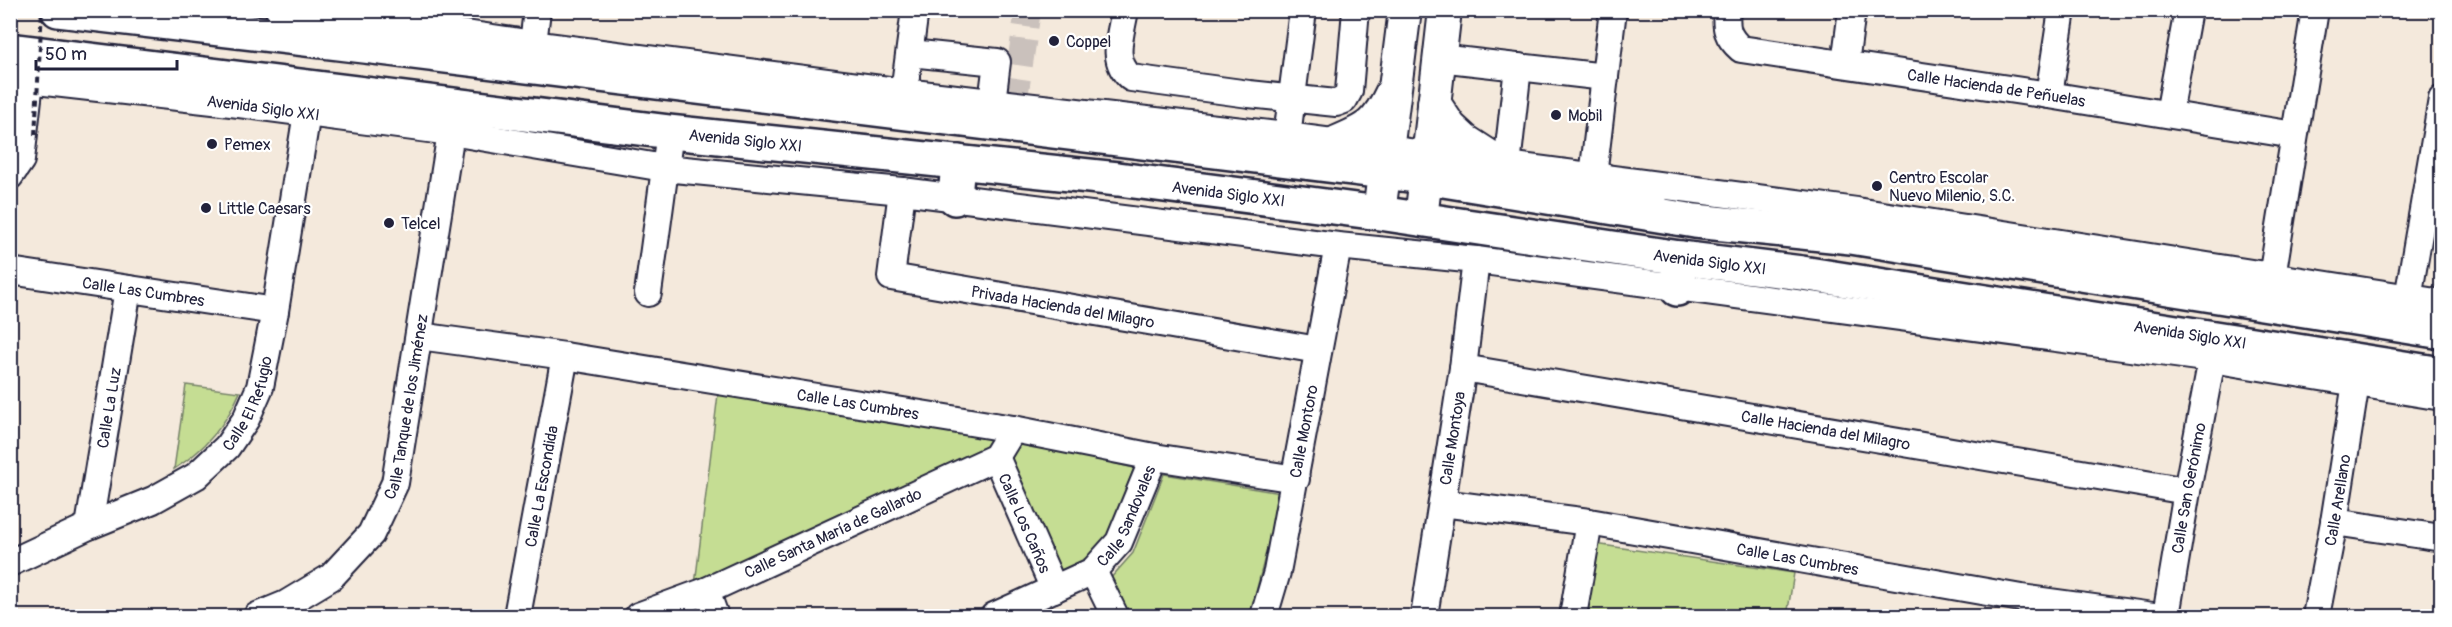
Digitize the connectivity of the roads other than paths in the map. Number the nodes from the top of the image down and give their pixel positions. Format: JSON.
{"nodes":[{"id":1,"x":58,"y":10,"type":"edge"},
{"id":2,"x":279,"y":10,"type":"edge"},
{"id":3,"x":537,"y":10,"type":"edge"},
{"id":4,"x":915,"y":10,"type":"edge"},
{"id":5,"x":1125,"y":10,"type":"edge"},
{"id":6,"x":1303,"y":10,"type":"edge"},
{"id":7,"x":1356,"y":10,"type":"edge"},
{"id":8,"x":1405,"y":10,"type":"edge"},
{"id":9,"x":1445,"y":10,"type":"edge"},
{"id":10,"x":1613,"y":10,"type":"edge"},
{"id":11,"x":1727,"y":10,"type":"edge"},
{"id":12,"x":1852,"y":10,"type":"edge"},
{"id":13,"x":2062,"y":10,"type":"edge"},
{"id":14,"x":2188,"y":10,"type":"edge"},
{"id":15,"x":2315,"y":10,"type":"edge"},
{"id":16,"x":181,"y":17,"type":"edge"},
{"id":17,"x":383,"y":35,"type":"junction"},
{"id":18,"x":533,"y":44,"type":"junction"},
{"id":19,"x":10,"y":50,"type":"edge"},
{"id":20,"x":910,"y":53,"type":"junction"},
{"id":21,"x":1439,"y":58,"type":"junction"},
{"id":22,"x":1845,"y":64,"type":"junction"},
{"id":23,"x":1518,"y":67,"type":"junction"},
{"id":24,"x":1605,"y":77,"type":"junction"},
{"id":25,"x":20,"y":80,"type":"edge"},
{"id":26,"x":1397,"y":84,"type":"junction"},
{"id":27,"x":232,"y":90,"type":"junction"},
{"id":28,"x":904,"y":92,"type":"junction"},
{"id":29,"x":2049,"y":94,"type":"junction"},
{"id":30,"x":1292,"y":99,"type":"junction"},
{"id":31,"x":2442,"y":99,"type":"edge"},
{"id":32,"x":992,"y":102,"type":"junction"},
{"id":33,"x":1434,"y":103,"type":"junction"},
{"id":34,"x":307,"y":113,"type":"junction"},
{"id":35,"x":2169,"y":114,"type":"junction"},
{"id":36,"x":451,"y":132,"type":"junction"},
{"id":37,"x":670,"y":132,"type":"junction"},
{"id":38,"x":2294,"y":135,"type":"junction"},
{"id":39,"x":1287,"y":136,"type":"junction"},
{"id":40,"x":1336,"y":142,"type":"junction"},
{"id":41,"x":1386,"y":161,"type":"junction"},
{"id":42,"x":958,"y":162,"type":"junction"},
{"id":43,"x":2437,"y":162,"type":"edge"},
{"id":44,"x":1504,"y":164,"type":"junction"},
{"id":45,"x":1427,"y":166,"type":"junction"},
{"id":46,"x":664,"y":168,"type":"junction"},
{"id":47,"x":10,"y":176,"type":"edge"},
{"id":48,"x":1593,"y":176,"type":"junction"},
{"id":49,"x":902,"y":191,"type":"junction"},
{"id":50,"x":954,"y":198,"type":"junction"},
{"id":51,"x":1379,"y":213,"type":"junction"},
{"id":52,"x":1421,"y":219,"type":"junction"},
{"id":53,"x":1695,"y":221,"type":"junction"},
{"id":54,"x":1854,"y":224,"type":"junction"},
{"id":55,"x":1338,"y":246,"type":"junction"},
{"id":56,"x":1476,"y":260,"type":"junction"},
{"id":57,"x":10,"y":271,"type":"edge"},
{"id":58,"x":1679,"y":273,"type":"junction"},
{"id":59,"x":2272,"y":277,"type":"junction"},
{"id":60,"x":128,"y":289,"type":"junction"},
{"id":61,"x":648,"y":293,"type":"dead end"},
{"id":62,"x":2408,"y":298,"type":"junction"},
{"id":63,"x":2442,"y":303,"type":"edge"},
{"id":64,"x":275,"y":311,"type":"junction"},
{"id":65,"x":2084,"y":329,"type":"junction"},
{"id":66,"x":2442,"y":332,"type":"edge"},
{"id":67,"x":419,"y":336,"type":"junction"},
{"id":68,"x":1318,"y":350,"type":"junction"},
{"id":69,"x":565,"y":356,"type":"junction"},
{"id":70,"x":2212,"y":359,"type":"junction"},
{"id":71,"x":1463,"y":368,"type":"junction"},
{"id":72,"x":2442,"y":374,"type":"edge"},
{"id":73,"x":2356,"y":383,"type":"junction"},
{"id":74,"x":2442,"y":397,"type":"edge"},
{"id":75,"x":1013,"y":429,"type":"junction"},
{"id":76,"x":1154,"y":457,"type":"junction"},
{"id":77,"x":996,"y":458,"type":"junction"},
{"id":78,"x":1296,"y":479,"type":"junction"},
{"id":79,"x":2187,"y":491,"type":"junction"},
{"id":80,"x":1442,"y":503,"type":"junction"},
{"id":81,"x":1589,"y":522,"type":"junction"},
{"id":82,"x":2334,"y":522,"type":"junction"},
{"id":83,"x":89,"y":526,"type":"junction"},
{"id":84,"x":2442,"y":538,"type":"edge"},
{"id":85,"x":10,"y":563,"type":"edge"},
{"id":86,"x":1093,"y":571,"type":"junction"},
{"id":87,"x":1054,"y":589,"type":"junction"},
{"id":88,"x":706,"y":591,"type":"junction"},
{"id":89,"x":2020,"y":607,"type":"edge"},
{"id":90,"x":257,"y":616,"type":"edge"},
{"id":91,"x":517,"y":616,"type":"edge"},
{"id":92,"x":638,"y":616,"type":"edge"},
{"id":93,"x":715,"y":616,"type":"edge"},
{"id":94,"x":994,"y":616,"type":"edge"},
{"id":95,"x":1115,"y":616,"type":"edge"},
{"id":96,"x":1264,"y":616,"type":"edge"},
{"id":97,"x":1424,"y":616,"type":"edge"},
{"id":98,"x":1573,"y":616,"type":"edge"},
{"id":99,"x":2153,"y":616,"type":"edge"},
{"id":100,"x":2166,"y":616,"type":"edge"},
{"id":101,"x":2316,"y":616,"type":"edge"}],
"edges":[{"from":1,"to":16,"type":"highway"},
{"from":2,"to":17,"type":"street"},
{"from":3,"to":18,"type":"street"},
{"from":4,"to":20,"type":"street"},
{"from":5,"to":30,"type":"street"},
{"from":6,"to":30,"type":"street"},
{"from":7,"to":30,"type":"street"},
{"from":8,"to":26,"type":"main road"},
{"from":9,"to":21,"type":"main road"},
{"from":10,"to":24,"type":"street"},
{"from":11,"to":22,"type":"street","name":"Calle Hacienda de Peñuelas"},
{"from":12,"to":22,"type":"street"},
{"from":13,"to":29,"type":"street"},
{"from":14,"to":35,"type":"street"},
{"from":15,"to":38,"type":"street"},
{"from":16,"to":17,"type":"highway"},
{"from":17,"to":18,"type":"street"},
{"from":17,"to":41,"type":"highway"},
{"from":18,"to":28,"type":"street"},
{"from":19,"to":27,"type":"highway","name":"Avenida Siglo XXI"},
{"from":20,"to":28,"type":"street"},
{"from":20,"to":32,"type":"street"},
{"from":21,"to":23,"type":"street"},
{"from":21,"to":33,"type":"main road"},
{"from":22,"to":29,"type":"street","name":"Calle Hacienda de Peñuelas"},
{"from":23,"to":24,"type":"street"},
{"from":23,"to":44,"type":"street"},
{"from":24,"to":48,"type":"street"},
{"from":25,"to":27,"type":"street","name":"Avenida Siglo XXI"},
{"from":25,"to":47,"type":"street"},
{"from":26,"to":40,"type":"main road"},
{"from":26,"to":41,"type":"main road"},
{"from":27,"to":34,"type":"street","name":"Avenida Siglo XXI"},
{"from":27,"to":37,"type":"highway","name":"Avenida Siglo XXI"},
{"from":28,"to":32,"type":"street"},
{"from":29,"to":35,"type":"street","name":"Calle Hacienda de Peñuelas"},
{"from":30,"to":39,"type":"street"},
{"from":31,"to":43,"type":"street"},
{"from":32,"to":39,"type":"street"},
{"from":33,"to":44,"type":"main road"},
{"from":33,"to":45,"type":"main road"},
{"from":34,"to":36,"type":"street","name":"Avenida Siglo XXI"},
{"from":34,"to":64,"type":"street","name":"Calle El Refugio"},
{"from":35,"to":38,"type":"street","name":"Calle Hacienda de Peñuelas"},
{"from":36,"to":46,"type":"street","name":"Avenida Siglo XXI"},
{"from":36,"to":67,"type":"street","name":"Calle Tanque de los Jiménez"},
{"from":37,"to":42,"type":"highway","name":"Avenida Siglo XXI"},
{"from":37,"to":46,"type":"street"},
{"from":38,"to":59,"type":"street"},
{"from":39,"to":40,"type":"street"},
{"from":40,"to":41,"type":"street"},
{"from":41,"to":45,"type":"highway"},
{"from":41,"to":51,"type":"main road"},
{"from":42,"to":50,"type":"highway"},
{"from":42,"to":51,"type":"highway","name":"Avenida Siglo XXI"},
{"from":43,"to":62,"type":"street"},
{"from":44,"to":45,"type":"street"},
{"from":44,"to":48,"type":"street"},
{"from":45,"to":52,"type":"main road"},
{"from":45,"to":53,"type":"highway"},
{"from":46,"to":49,"type":"street","name":"Avenida Siglo XXI"},
{"from":46,"to":61,"type":"street"},
{"from":48,"to":53,"type":"highway"},
{"from":48,"to":54,"type":"street"},
{"from":49,"to":50,"type":"street","name":"Avenida Siglo XXI"},
{"from":49,"to":68,"type":"street","name":"Privada Hacienda del Milagro"},
{"from":50,"to":55,"type":"street","name":"Avenida Siglo XXI"},
{"from":51,"to":52,"type":"highway","name":"Avenida Siglo XXI"},
{"from":52,"to":58,"type":"highway","name":"Avenida Siglo XXI"},
{"from":53,"to":54,"type":"highway"},
{"from":54,"to":59,"type":"street"},
{"from":54,"to":66,"type":"highway"},
{"from":55,"to":56,"type":"street","name":"Avenida Siglo XXI"},
{"from":55,"to":68,"type":"street","name":"Calle Montoro"},
{"from":56,"to":58,"type":"street","name":"Avenida Siglo XXI"},
{"from":56,"to":71,"type":"street","name":"Calle Montoya"},
{"from":57,"to":60,"type":"street","name":"Calle Las Cumbres"},
{"from":58,"to":65,"type":"highway","name":"Avenida Siglo XXI"},
{"from":59,"to":62,"type":"street"},
{"from":60,"to":64,"type":"street","name":"Calle Las Cumbres"},
{"from":60,"to":83,"type":"street","name":"Calle La Luz"},
{"from":62,"to":63,"type":"street"},
{"from":64,"to":83,"type":"street","name":"Calle El Refugio"},
{"from":65,"to":70,"type":"street","name":"Avenida Siglo XXI"},
{"from":65,"to":72,"type":"highway","name":"Avenida Siglo XXI"},
{"from":67,"to":69,"type":"street","name":"Calle Las Cumbres"},
{"from":67,"to":90,"type":"street","name":"Calle Tanque de los Jiménez"},
{"from":68,"to":78,"type":"street","name":"Calle Montoro"},
{"from":69,"to":75,"type":"street","name":"Calle Las Cumbres"},
{"from":69,"to":91,"type":"street","name":"Calle La Escondida"},
{"from":70,"to":73,"type":"street","name":"Avenida Siglo XXI"},
{"from":70,"to":79,"type":"street","name":"Calle San Gerónimo"},
{"from":71,"to":79,"type":"street","name":"Calle Hacienda del Milagro"},
{"from":71,"to":80,"type":"street","name":"Calle Montoya"},
{"from":73,"to":74,"type":"street","name":"Avenida Siglo XXI"},
{"from":73,"to":82,"type":"street","name":"Calle Arellano"},
{"from":75,"to":76,"type":"street","name":"Calle Las Cumbres"},
{"from":75,"to":77,"type":"street"},
{"from":76,"to":78,"type":"street","name":"Calle Las Cumbres"},
{"from":76,"to":86,"type":"street","name":"Calle Sandovales"},
{"from":77,"to":87,"type":"street","name":"Calle Los Caños"},
{"from":77,"to":88,"type":"street","name":"Calle Santa María de Gallardo"},
{"from":78,"to":96,"type":"street","name":"Calle Montoro"},
{"from":79,"to":100,"type":"street","name":"Calle San Gerónimo"},
{"from":80,"to":81,"type":"street","name":"Calle Las Cumbres"},
{"from":80,"to":97,"type":"street","name":"Calle Montoya"},
{"from":81,"to":89,"type":"street","name":"Calle Las Cumbres"},
{"from":81,"to":98,"type":"street"},
{"from":82,"to":84,"type":"street"},
{"from":82,"to":101,"type":"street","name":"Calle Arellano"},
{"from":83,"to":85,"type":"street","name":"Calle El Refugio"},
{"from":86,"to":87,"type":"street","name":"Calle Sandovales"},
{"from":86,"to":95,"type":"street"},
{"from":87,"to":94,"type":"street","name":"Calle Sandovales"},
{"from":88,"to":92,"type":"street","name":"Calle Santa María de Gallardo"},
{"from":88,"to":93,"type":"street"},
{"from":89,"to":99,"type":"street","name":"Calle Las Cumbres"}]}
